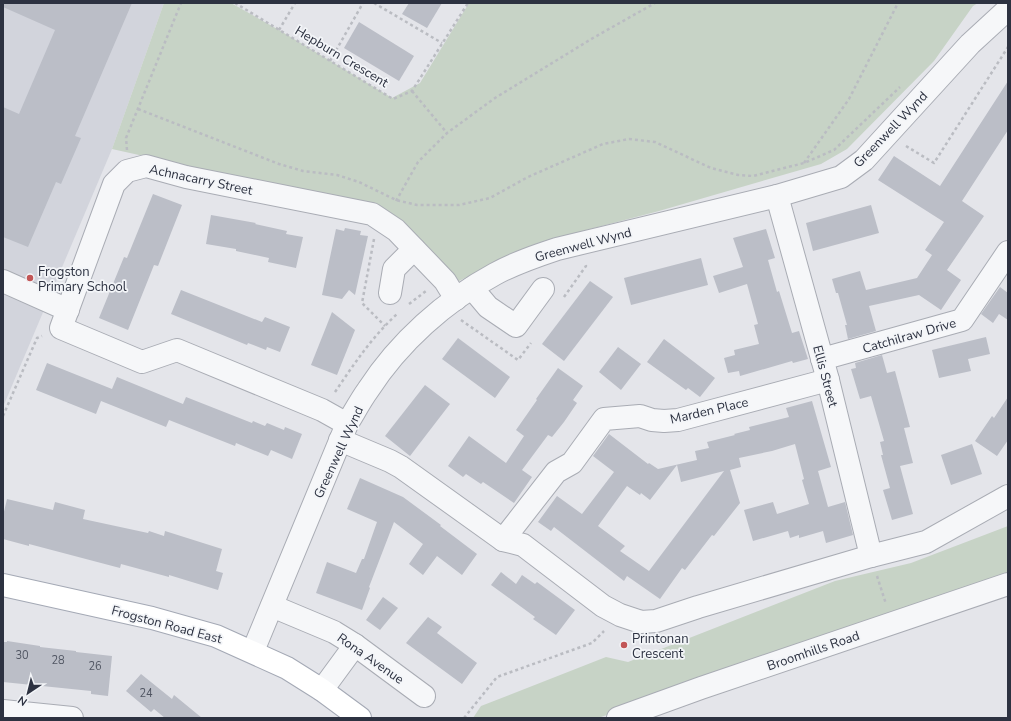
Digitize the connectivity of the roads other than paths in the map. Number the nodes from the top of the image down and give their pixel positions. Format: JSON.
{"nodes":[{"id":1,"x":1008,"y":9,"type":"edge"},
{"id":2,"x":777,"y":196,"type":"junction"},
{"id":3,"x":414,"y":248,"type":"junction"},
{"id":4,"x":1008,"y":252,"type":"edge"},
{"id":5,"x":3,"y":281,"type":"edge"},
{"id":6,"x":542,"y":289,"type":"dead end"},
{"id":7,"x":390,"y":293,"type":"dead end"},
{"id":8,"x":464,"y":294,"type":"junction"},
{"id":9,"x":64,"y":319,"type":"junction"},
{"id":10,"x":825,"y":370,"type":"junction"},
{"id":11,"x":344,"y":432,"type":"junction"},
{"id":12,"x":1008,"y":496,"type":"edge"},
{"id":13,"x":503,"y":540,"type":"junction"},
{"id":14,"x":871,"y":556,"type":"junction"},
{"id":15,"x":1008,"y":584,"type":"edge"},
{"id":16,"x":3,"y":585,"type":"edge"},
{"id":17,"x":272,"y":606,"type":"junction"},
{"id":18,"x":355,"y":645,"type":"junction"},
{"id":19,"x":253,"y":651,"type":"junction"},
{"id":20,"x":322,"y":690,"type":"junction"},
{"id":21,"x":424,"y":696,"type":"dead end"},
{"id":22,"x":3,"y":711,"type":"edge"},
{"id":23,"x":72,"y":718,"type":"edge"},
{"id":24,"x":360,"y":718,"type":"edge"},
{"id":25,"x":618,"y":718,"type":"edge"}],
"edges":[{"from":1,"to":2,"type":"street","name":"Greenwell Wynd"},
{"from":2,"to":8,"type":"street","name":"Greenwell Wynd"},
{"from":2,"to":10,"type":"street","name":"Ellis Street"},
{"from":3,"to":7,"type":"street"},
{"from":3,"to":8,"type":"street","name":"Achnacarry Street"},
{"from":3,"to":9,"type":"street","name":"Achnacarry Street"},
{"from":4,"to":10,"type":"street","name":"Catchilraw Drive"},
{"from":5,"to":9,"type":"street"},
{"from":6,"to":8,"type":"street","name":"Achnacarry Street"},
{"from":8,"to":11,"type":"street","name":"Greenwell Wynd"},
{"from":9,"to":11,"type":"street"},
{"from":10,"to":13,"type":"street","name":"Marden Place"},
{"from":10,"to":14,"type":"street","name":"Ellis Street"},
{"from":11,"to":13,"type":"street"},
{"from":11,"to":17,"type":"street","name":"Greenwell Wynd"},
{"from":12,"to":14,"type":"street"},
{"from":13,"to":14,"type":"street"},
{"from":15,"to":25,"type":"street","name":"Broomhills Road"},
{"from":16,"to":19,"type":"main road","name":"Frogston Road East"},
{"from":17,"to":18,"type":"street","name":"Rona Avenue"},
{"from":17,"to":19,"type":"street","name":"Greenwell Wynd"},
{"from":18,"to":20,"type":"street"},
{"from":18,"to":21,"type":"street","name":"Rona Avenue"},
{"from":19,"to":20,"type":"main road","name":"Frogston Road East"},
{"from":20,"to":24,"type":"main road","name":"Frogston Road East"},
{"from":22,"to":23,"type":"street"}]}
